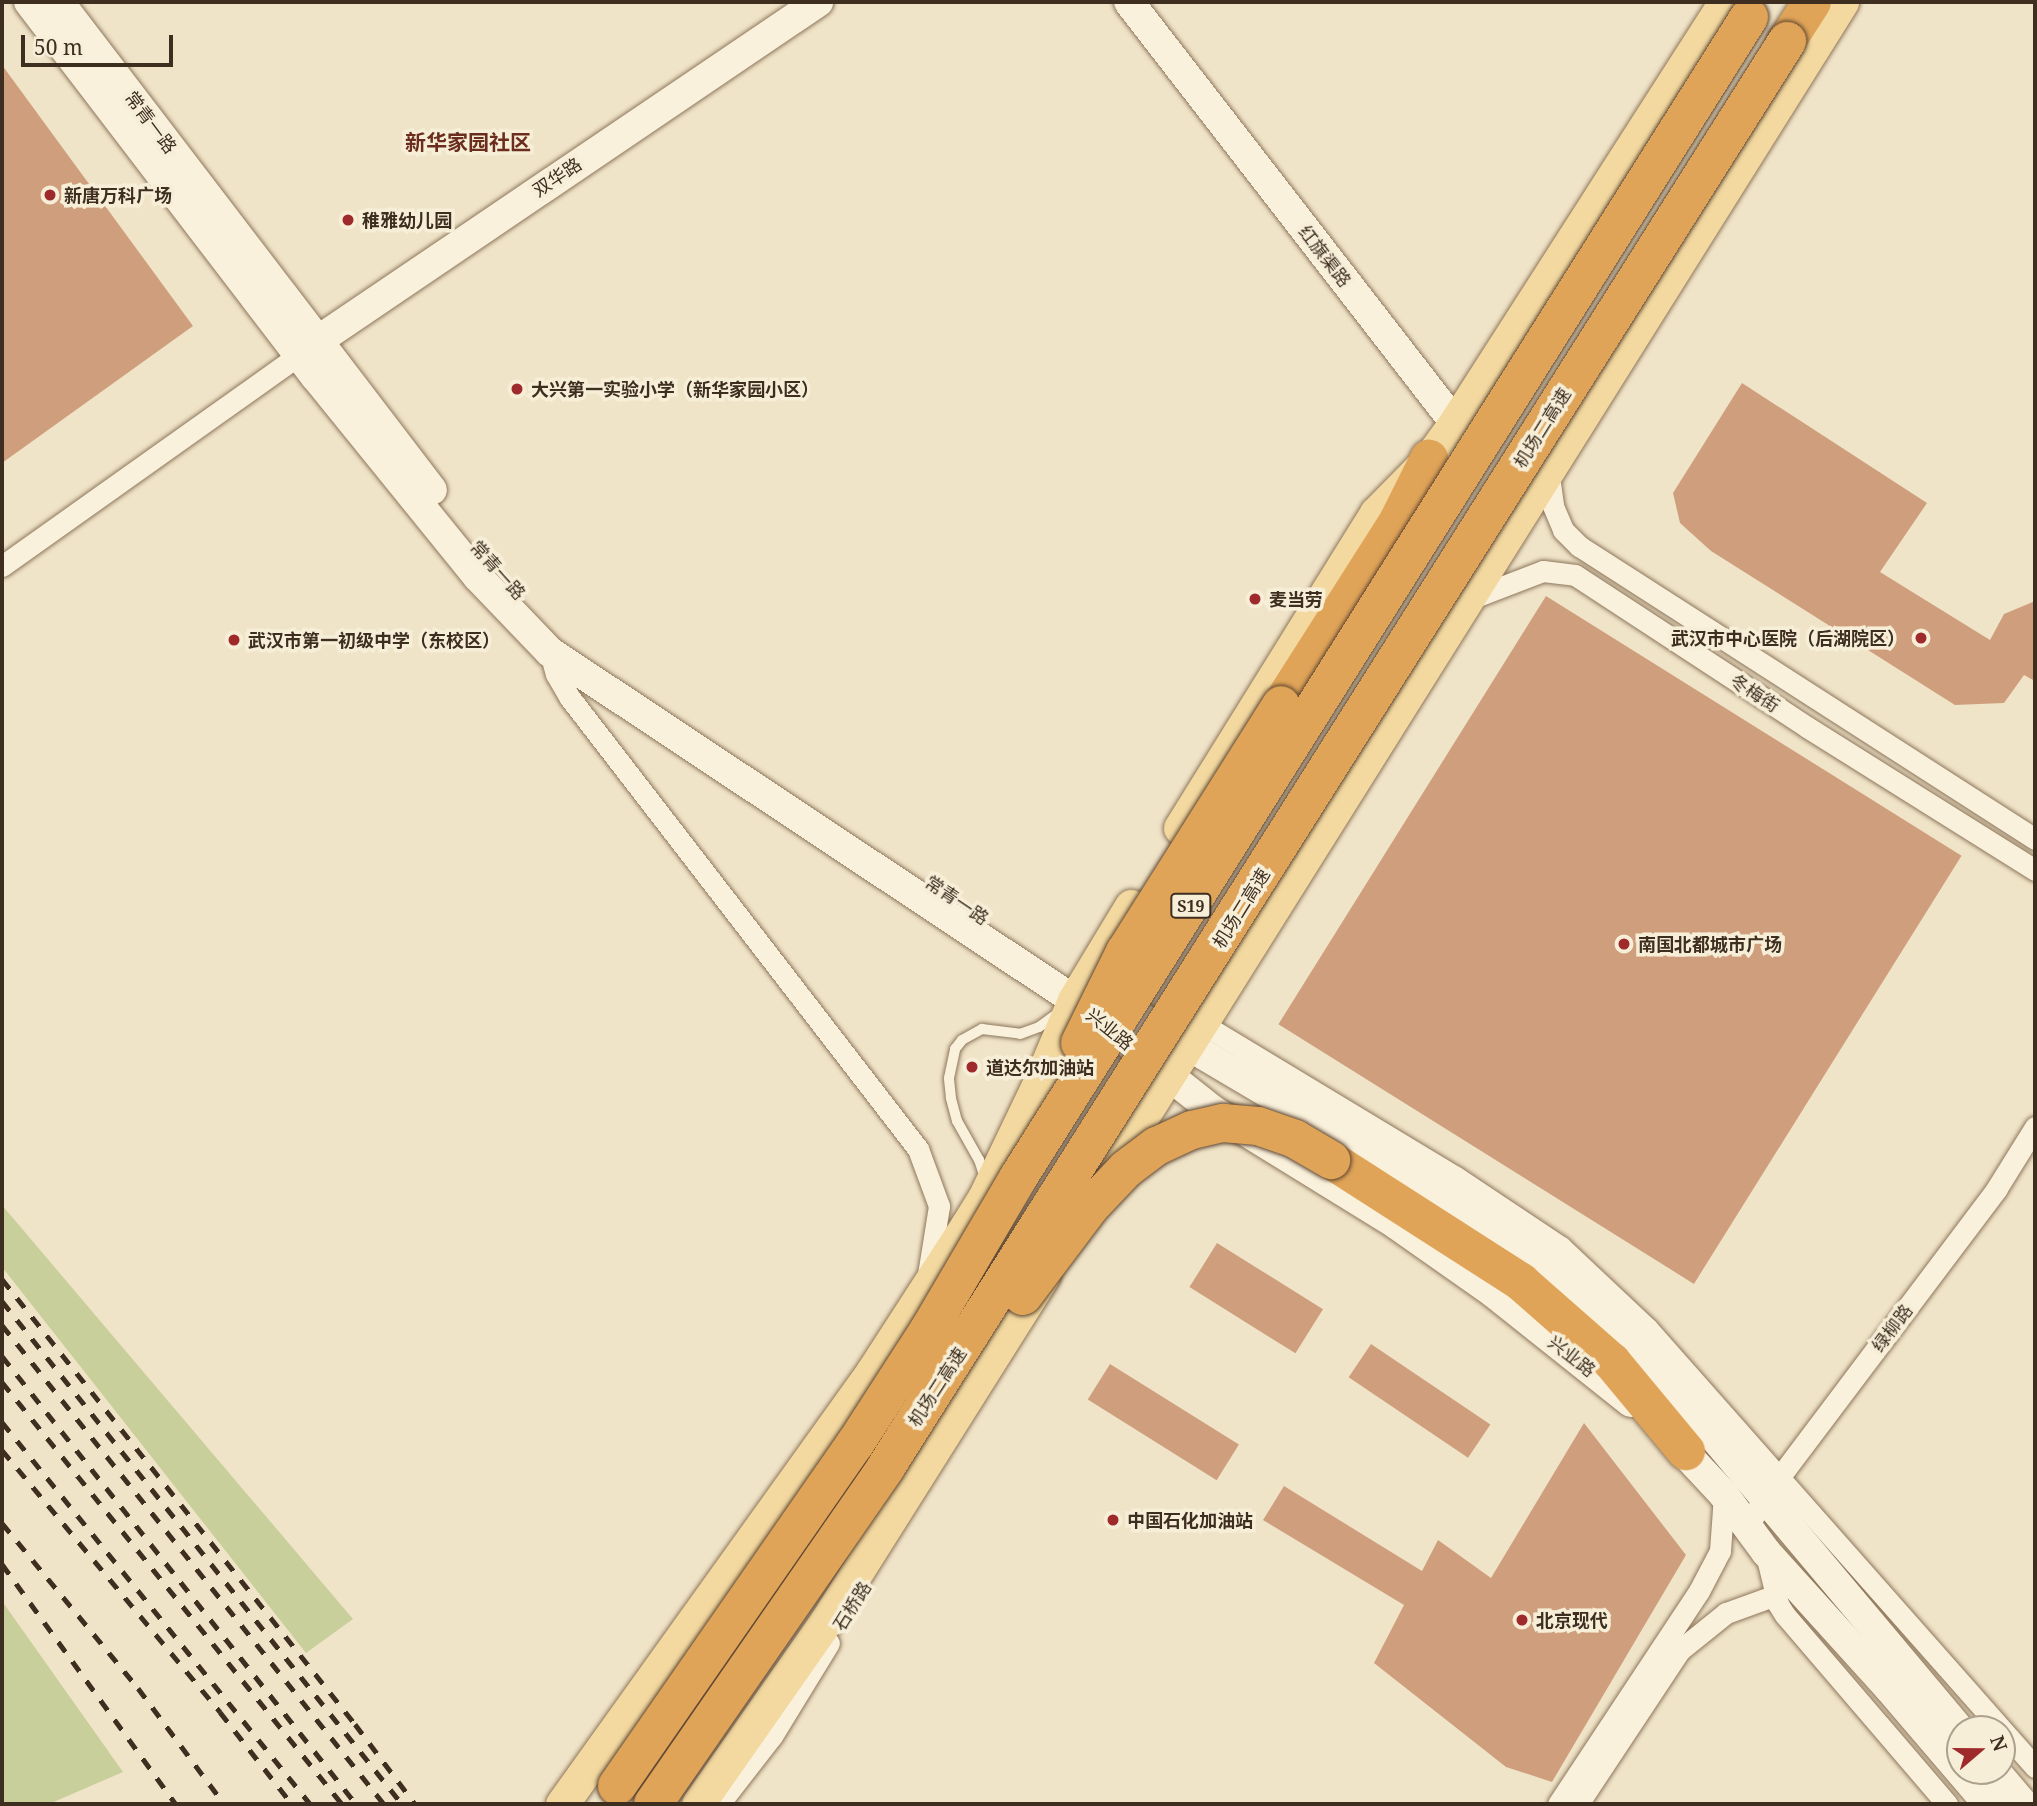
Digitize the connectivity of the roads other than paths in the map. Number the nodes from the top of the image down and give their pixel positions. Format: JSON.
{"nodes":[{"id":1,"x":29,"y":2,"type":"edge"},
{"id":2,"x":59,"y":2,"type":"edge"},
{"id":3,"x":818,"y":2,"type":"edge"},
{"id":4,"x":1129,"y":2,"type":"edge"},
{"id":5,"x":1725,"y":2,"type":"edge"},
{"id":6,"x":1758,"y":2,"type":"edge"},
{"id":7,"x":1812,"y":2,"type":"edge"},
{"id":8,"x":1842,"y":2,"type":"edge"},
{"id":9,"x":308,"y":347,"type":"junction"},
{"id":10,"x":1455,"y":424,"type":"junction"},
{"id":11,"x":1429,"y":459,"type":"junction"},
{"id":12,"x":1548,"y":470,"type":"junction"},
{"id":13,"x":1523,"y":510,"type":"junction"},
{"id":14,"x":2,"y":566,"type":"edge"},
{"id":15,"x":1465,"y":602,"type":"junction"},
{"id":16,"x":550,"y":652,"type":"junction"},
{"id":17,"x":2035,"y":838,"type":"edge"},
{"id":18,"x":2035,"y":870,"type":"edge"},
{"id":19,"x":1078,"y":992,"type":"junction"},
{"id":20,"x":1193,"y":1033,"type":"junction"},
{"id":21,"x":1167,"y":1076,"type":"junction"},
{"id":22,"x":2035,"y":1127,"type":"edge"},
{"id":23,"x":1018,"y":1178,"type":"junction"},
{"id":24,"x":984,"y":1198,"type":"junction"},
{"id":25,"x":926,"y":1287,"type":"junction"},
{"id":26,"x":966,"y":1398,"type":"junction"},
{"id":27,"x":1686,"y":1451,"type":"junction"},
{"id":28,"x":886,"y":1467,"type":"junction"},
{"id":29,"x":1772,"y":1488,"type":"junction"},
{"id":30,"x":1724,"y":1495,"type":"junction"},
{"id":31,"x":1748,"y":1527,"type":"junction"},
{"id":32,"x":1766,"y":1552,"type":"junction"},
{"id":33,"x":1776,"y":1595,"type":"junction"},
{"id":34,"x":1948,"y":1715,"type":"edge"},
{"id":35,"x":2035,"y":1767,"type":"edge"},
{"id":36,"x":2007,"y":1785,"type":"edge"},
{"id":37,"x":562,"y":1804,"type":"edge"},
{"id":38,"x":604,"y":1804,"type":"edge"},
{"id":39,"x":653,"y":1804,"type":"edge"},
{"id":40,"x":698,"y":1804,"type":"edge"},
{"id":41,"x":719,"y":1804,"type":"edge"},
{"id":42,"x":1558,"y":1804,"type":"edge"},
{"id":43,"x":1578,"y":1804,"type":"edge"},
{"id":44,"x":1947,"y":1804,"type":"edge"},
{"id":45,"x":1988,"y":1804,"type":"edge"},
{"id":46,"x":2023,"y":1804,"type":"edge"}],
"edges":[{"from":1,"to":9,"type":"main road","name":"常青一路"},
{"from":2,"to":9,"type":"main road","name":"常青一路"},
{"from":3,"to":9,"type":"main road","name":"双华路"},
{"from":4,"to":10,"type":"main road","name":"红旗渠路"},
{"from":5,"to":10,"type":"main road"},
{"from":6,"to":23,"type":"highway","number":"S19","bridge":true},
{"from":7,"to":28,"type":"highway","name":"机场二高速","number":"S19","bridge":true},
{"from":8,"to":12,"type":"main road"},
{"from":9,"to":14,"type":"street"},
{"from":9,"to":16,"type":"main road","name":"常青一路"},
{"from":9,"to":19,"type":"main road","name":"常青一路"},
{"from":10,"to":11,"type":"main road"},
{"from":10,"to":13,"type":"main road","name":"红旗渠路"},
{"from":11,"to":19,"type":"main road"},
{"from":11,"to":23,"type":"highway","bridge":true},
{"from":12,"to":13,"type":"main road"},
{"from":12,"to":17,"type":"street","name":"冬梅街"},
{"from":13,"to":15,"type":"main road"},
{"from":15,"to":18,"type":"street","name":"冬梅街"},
{"from":15,"to":20,"type":"main road"},
{"from":16,"to":19,"type":"main road","name":"常青一路"},
{"from":16,"to":25,"type":"street","name":"常青一路"},
{"from":19,"to":20,"type":"main road","name":"兴业路"},
{"from":19,"to":21,"type":"main road","name":"兴业路"},
{"from":19,"to":24,"type":"main road"},
{"from":19,"to":24,"type":"lane"},
{"from":20,"to":21,"type":"main road"},
{"from":20,"to":29,"type":"main road","name":"兴业路"},
{"from":21,"to":26,"type":"main road"},
{"from":21,"to":27,"type":"main road","name":"兴业路"},
{"from":22,"to":29,"type":"street","name":"绿柳路"},
{"from":23,"to":38,"type":"highway","number":"S19","bridge":true},
{"from":24,"to":25,"type":"main road"},
{"from":25,"to":37,"type":"main road"},
{"from":26,"to":40,"type":"main road"},
{"from":26,"to":41,"type":"street","name":"石桥路"},
{"from":27,"to":28,"type":"highway","bridge":true},
{"from":27,"to":30,"type":"main road","name":"兴业路"},
{"from":28,"to":39,"type":"highway","name":"机场二高速","number":"S19","bridge":true},
{"from":29,"to":31,"type":"street","name":"绿柳路"},
{"from":29,"to":34,"type":"main road","name":"兴业路"},
{"from":29,"to":35,"type":"street"},
{"from":30,"to":31,"type":"main road","name":"兴业路"},
{"from":30,"to":42,"type":"street"},
{"from":31,"to":32,"type":"main road","name":"兴业路"},
{"from":32,"to":33,"type":"street"},
{"from":32,"to":45,"type":"main road","name":"兴业路"},
{"from":33,"to":43,"type":"street"},
{"from":33,"to":44,"type":"street"},
{"from":36,"to":46,"type":"main road"}]}
